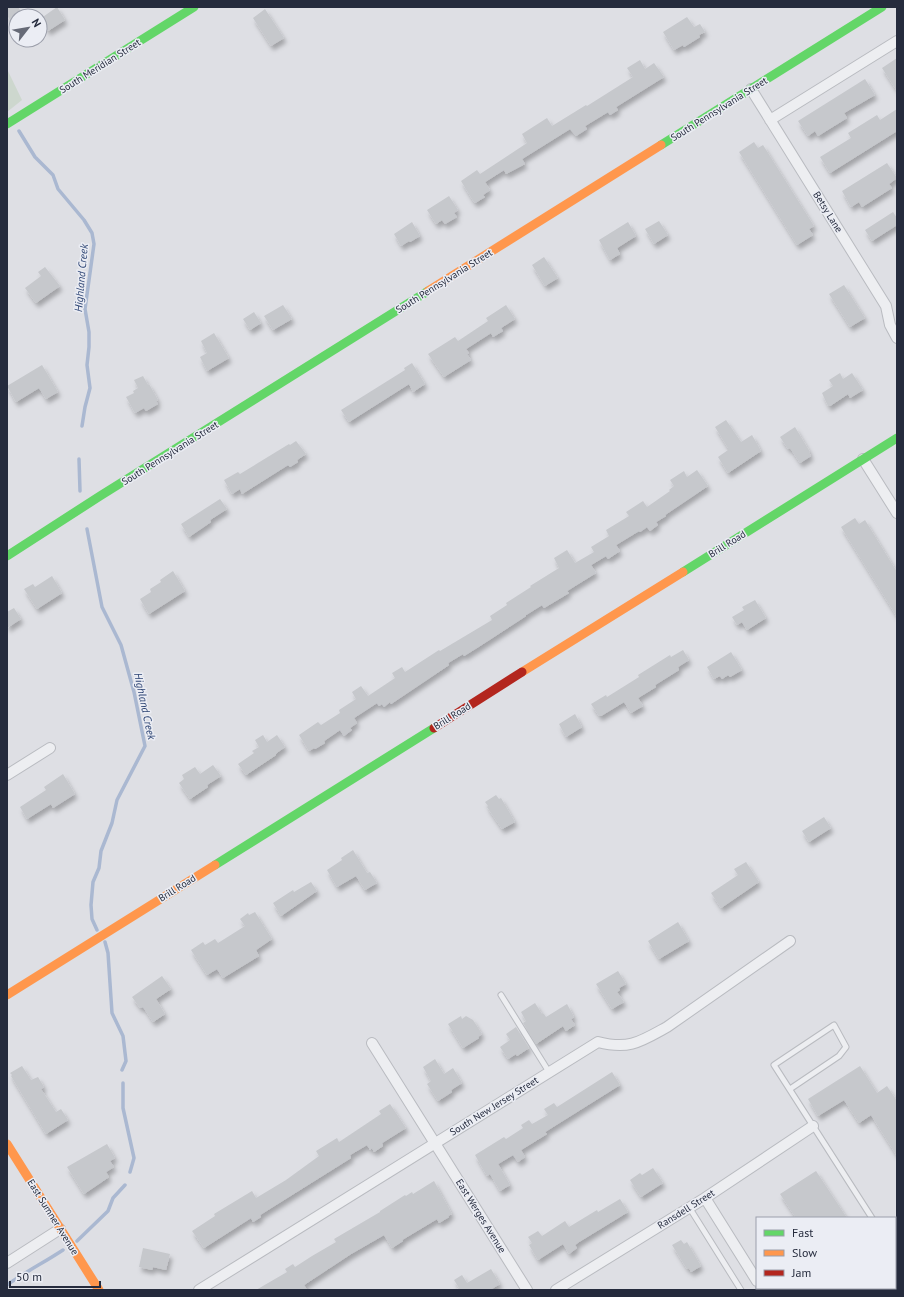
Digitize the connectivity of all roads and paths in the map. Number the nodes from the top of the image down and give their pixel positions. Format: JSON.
{"nodes":[{"id":1,"x":194,"y":7,"type":"edge"},
{"id":2,"x":882,"y":7,"type":"edge"},
{"id":3,"x":897,"y":41,"type":"edge"},
{"id":4,"x":751,"y":89,"type":"junction"},
{"id":5,"x":770,"y":120,"type":"junction"},
{"id":6,"x":7,"y":124,"type":"edge"},
{"id":7,"x":897,"y":338,"type":"edge"},
{"id":8,"x":897,"y":438,"type":"edge"},
{"id":9,"x":863,"y":459,"type":"junction"},
{"id":10,"x":897,"y":513,"type":"edge"},
{"id":11,"x":7,"y":556,"type":"edge"},
{"id":12,"x":50,"y":748,"type":"dead end"},
{"id":13,"x":7,"y":775,"type":"edge"},
{"id":14,"x":790,"y":941,"type":"dead end"},
{"id":15,"x":7,"y":995,"type":"edge"},
{"id":16,"x":501,"y":995,"type":"dead end"},
{"id":17,"x":372,"y":1043,"type":"dead end"},
{"id":18,"x":549,"y":1072,"type":"junction"},
{"id":19,"x":790,"y":1089,"type":"junction"},
{"id":20,"x":813,"y":1126,"type":"junction"},
{"id":21,"x":436,"y":1142,"type":"junction"},
{"id":22,"x":7,"y":1144,"type":"edge"},
{"id":23,"x":705,"y":1198,"type":"junction"},
{"id":24,"x":689,"y":1207,"type":"junction"},
{"id":25,"x":871,"y":1217,"type":"edge"},
{"id":26,"x":60,"y":1229,"type":"junction"},
{"id":27,"x":7,"y":1263,"type":"edge"},
{"id":28,"x":756,"y":1279,"type":"edge"},
{"id":29,"x":762,"y":1289,"type":"edge"},
{"id":30,"x":784,"y":1289,"type":"edge"},
{"id":31,"x":99,"y":1290,"type":"edge"},
{"id":32,"x":200,"y":1290,"type":"edge"},
{"id":33,"x":527,"y":1290,"type":"edge"},
{"id":34,"x":556,"y":1290,"type":"edge"},
{"id":35,"x":741,"y":1290,"type":"edge"},
{"id":36,"x":759,"y":1290,"type":"edge"},
{"id":37,"x":780,"y":1290,"type":"edge"}],
"edges":[{"from":1,"to":6,"type":"street","name":"South Meridian Street"},
{"from":2,"to":4,"type":"street","name":"South Pennsylvania Street"},
{"from":3,"to":5,"type":"street"},
{"from":4,"to":5,"type":"street","name":"Betsy Lane"},
{"from":4,"to":11,"type":"street","name":"South Pennsylvania Street"},
{"from":5,"to":7,"type":"street","name":"Betsy Lane"},
{"from":8,"to":9,"type":"street","name":"Brill Road"},
{"from":9,"to":10,"type":"street"},
{"from":9,"to":15,"type":"street","name":"Brill Road"},
{"from":12,"to":13,"type":"street"},
{"from":14,"to":18,"type":"street","name":"South New Jersey Street"},
{"from":16,"to":18,"type":"lane"},
{"from":17,"to":21,"type":"street","name":"East Werges Avenue"},
{"from":18,"to":21,"type":"street","name":"South New Jersey Street"},
{"from":19,"to":19,"type":"lane"},
{"from":19,"to":20,"type":"lane"},
{"from":20,"to":23,"type":"street","name":"Ransdell Street"},
{"from":20,"to":25,"type":"lane"},
{"from":21,"to":32,"type":"street","name":"South New Jersey Street"},
{"from":21,"to":33,"type":"street","name":"East Werges Avenue"},
{"from":22,"to":26,"type":"street","name":"East Sumner Avenue"},
{"from":23,"to":24,"type":"street","name":"Ransdell Street"},
{"from":23,"to":28,"type":"street"},
{"from":24,"to":34,"type":"street","name":"Ransdell Street"},
{"from":24,"to":35,"type":"lane"},
{"from":26,"to":27,"type":"street"},
{"from":26,"to":31,"type":"street","name":"East Sumner Avenue"},
{"from":29,"to":36,"type":"lane"},
{"from":30,"to":37,"type":"lane"}]}
